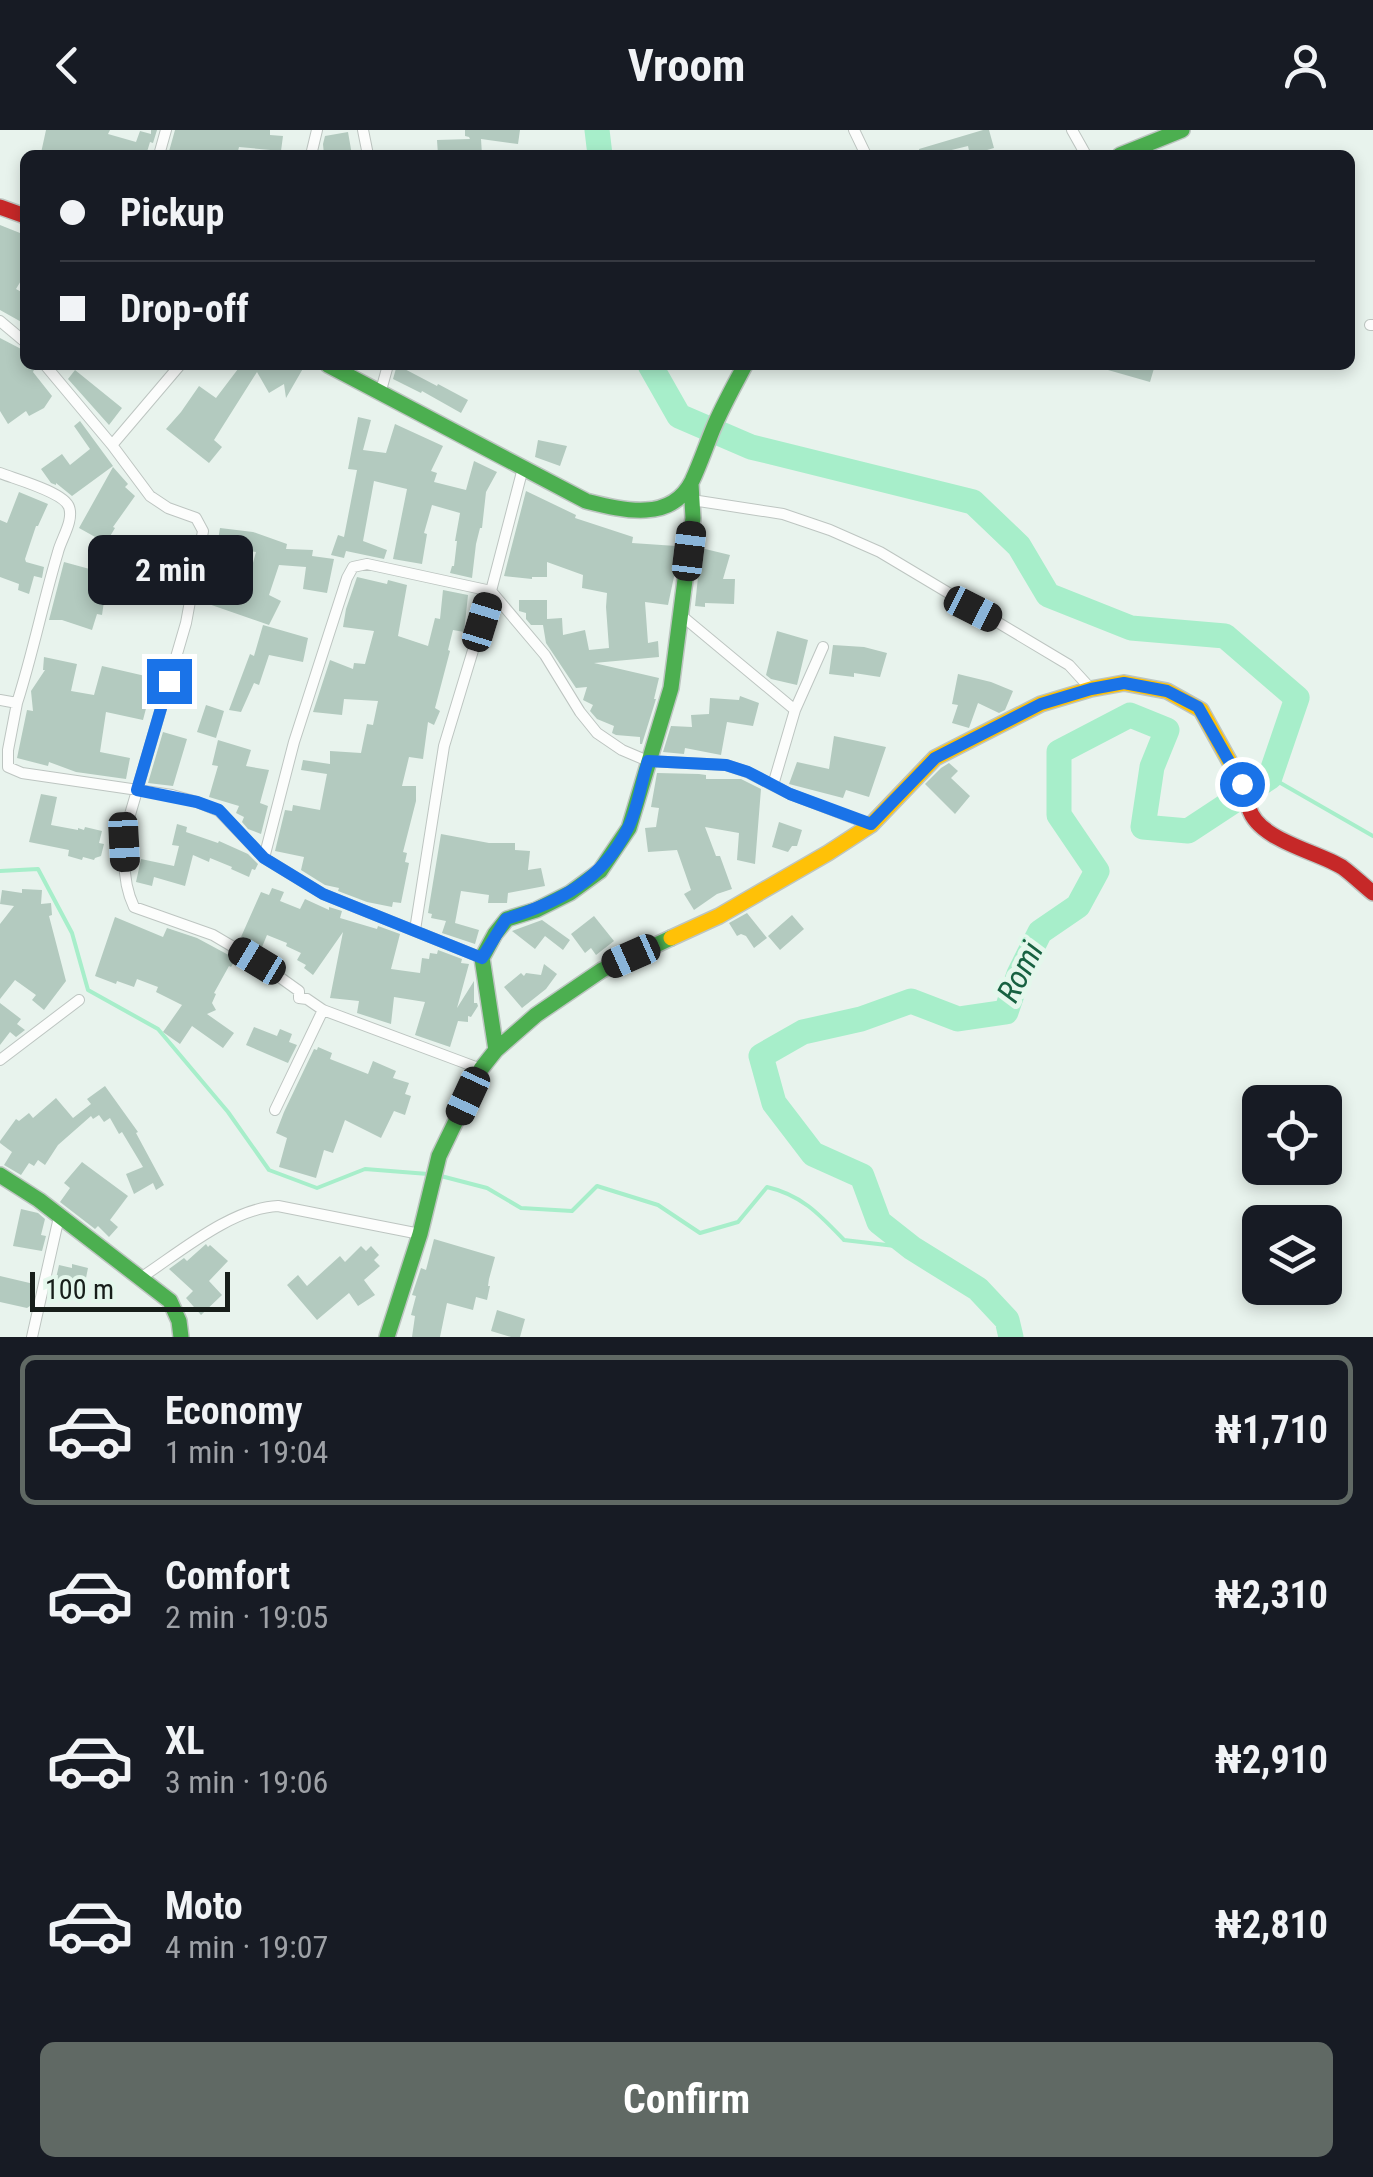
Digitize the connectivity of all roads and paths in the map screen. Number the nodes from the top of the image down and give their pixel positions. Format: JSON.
{"nodes":[{"id":1,"x":1182,"y":130,"type":"edge"},
{"id":2,"x":1132,"y":150,"type":"edge"},
{"id":3,"x":0,"y":321,"type":"edge"},
{"id":4,"x":20,"y":338,"type":"edge"},
{"id":5,"x":48,"y":370,"type":"edge"},
{"id":6,"x":176,"y":370,"type":"edge"},
{"id":7,"x":337,"y":370,"type":"edge"},
{"id":8,"x":387,"y":370,"type":"edge"},
{"id":9,"x":742,"y":370,"type":"edge"},
{"id":10,"x":380,"y":394,"type":"junction"},
{"id":11,"x":112,"y":446,"type":"junction"},
{"id":12,"x":523,"y":468,"type":"junction"},
{"id":13,"x":0,"y":474,"type":"edge"},
{"id":14,"x":692,"y":492,"type":"junction"},
{"id":15,"x":491,"y":591,"type":"junction"},
{"id":16,"x":682,"y":616,"type":"junction"},
{"id":17,"x":823,"y":647,"type":"dead end"},
{"id":18,"x":1091,"y":689,"type":"junction"},
{"id":19,"x":0,"y":700,"type":"edge"},
{"id":20,"x":16,"y":703,"type":"junction"},
{"id":21,"x":795,"y":710,"type":"junction"},
{"id":22,"x":648,"y":761,"type":"junction"},
{"id":23,"x":772,"y":785,"type":"junction"},
{"id":24,"x":137,"y":790,"type":"junction"},
{"id":25,"x":871,"y":824,"type":"junction"},
{"id":26,"x":264,"y":858,"type":"junction"},
{"id":27,"x":1373,"y":892,"type":"edge"},
{"id":28,"x":415,"y":930,"type":"junction"},
{"id":29,"x":482,"y":958,"type":"junction"},
{"id":30,"x":79,"y":1000,"type":"dead end"},
{"id":31,"x":324,"y":1010,"type":"junction"},
{"id":32,"x":496,"y":1050,"type":"junction"},
{"id":33,"x":0,"y":1060,"type":"edge"},
{"id":34,"x":481,"y":1069,"type":"junction"},
{"id":35,"x":276,"y":1110,"type":"dead end"},
{"id":36,"x":0,"y":1175,"type":"edge"},
{"id":37,"x":59,"y":1217,"type":"junction"},
{"id":38,"x":420,"y":1234,"type":"junction"},
{"id":39,"x":142,"y":1277,"type":"junction"},
{"id":40,"x":32,"y":1337,"type":"edge"},
{"id":41,"x":181,"y":1337,"type":"edge"},
{"id":42,"x":388,"y":1337,"type":"edge"}],
"edges":[{"from":1,"to":2,"type":"street"},
{"from":3,"to":4,"type":"street"},
{"from":5,"to":11,"type":"street"},
{"from":6,"to":11,"type":"street"},
{"from":7,"to":10,"type":"street"},
{"from":8,"to":10,"type":"street"},
{"from":9,"to":14,"type":"street"},
{"from":10,"to":12,"type":"street"},
{"from":11,"to":24,"type":"street"},
{"from":12,"to":14,"type":"street"},
{"from":12,"to":15,"type":"street"},
{"from":13,"to":20,"type":"street"},
{"from":14,"to":16,"type":"street"},
{"from":14,"to":18,"type":"street"},
{"from":15,"to":22,"type":"street"},
{"from":15,"to":26,"type":"street"},
{"from":15,"to":28,"type":"street"},
{"from":16,"to":21,"type":"street"},
{"from":16,"to":22,"type":"street"},
{"from":17,"to":21,"type":"street"},
{"from":18,"to":25,"type":"street"},
{"from":18,"to":27,"type":"street"},
{"from":19,"to":20,"type":"street"},
{"from":20,"to":24,"type":"street"},
{"from":21,"to":23,"type":"street"},
{"from":22,"to":23,"type":"street"},
{"from":22,"to":29,"type":"street"},
{"from":23,"to":25,"type":"street"},
{"from":24,"to":26,"type":"street"},
{"from":24,"to":31,"type":"street"},
{"from":25,"to":32,"type":"street"},
{"from":26,"to":28,"type":"street"},
{"from":28,"to":29,"type":"street"},
{"from":29,"to":32,"type":"street"},
{"from":30,"to":33,"type":"street"},
{"from":31,"to":34,"type":"street"},
{"from":31,"to":35,"type":"street"},
{"from":32,"to":34,"type":"street"},
{"from":34,"to":38,"type":"street"},
{"from":36,"to":37,"type":"street"},
{"from":37,"to":39,"type":"street"},
{"from":37,"to":40,"type":"street"},
{"from":38,"to":39,"type":"street"},
{"from":38,"to":42,"type":"street"},
{"from":39,"to":41,"type":"street"}]}
